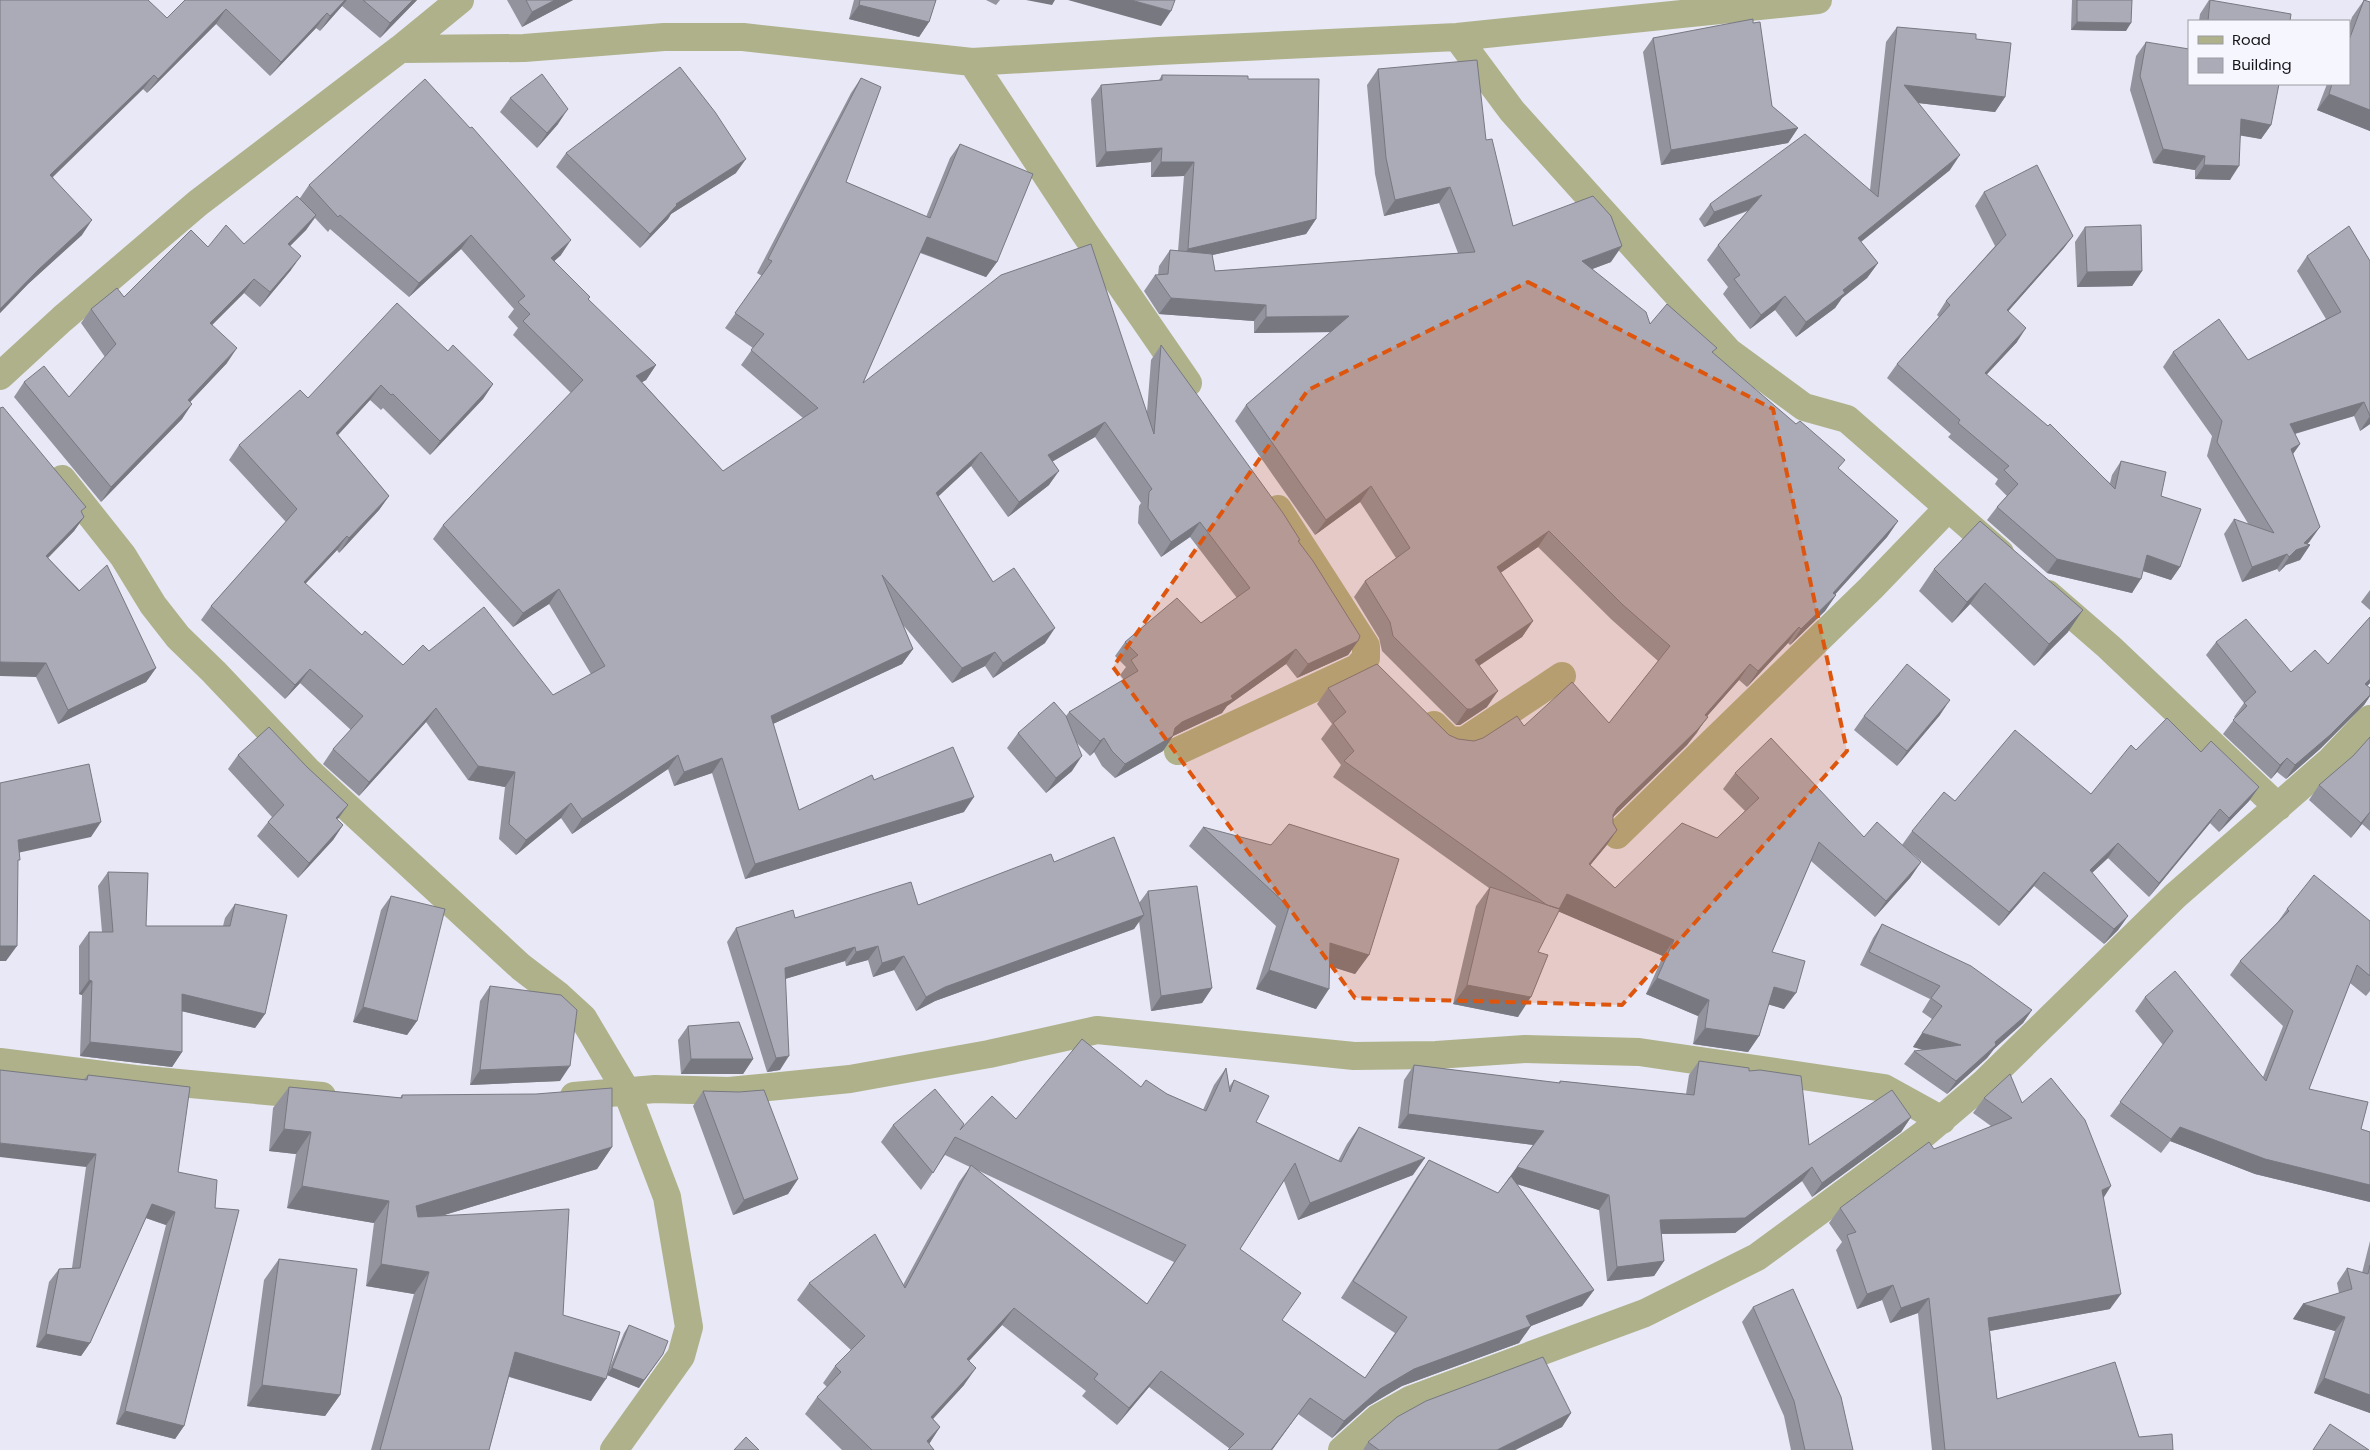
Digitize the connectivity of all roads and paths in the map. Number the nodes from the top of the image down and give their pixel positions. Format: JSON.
{"nodes":[{"id":1,"x":460,"y":0,"type":"edge"},
{"id":2,"x":1818,"y":0,"type":"edge"},
{"id":3,"x":1457,"y":38,"type":"junction"},
{"id":4,"x":400,"y":49,"type":"junction"},
{"id":5,"x":972,"y":62,"type":"junction"},
{"id":6,"x":0,"y":376,"type":"edge"},
{"id":7,"x":1200,"y":400,"type":"edge"},
{"id":8,"x":45,"y":458,"type":"edge"},
{"id":9,"x":1263,"y":487,"type":"edge"},
{"id":10,"x":1948,"y":508,"type":"junction"},
{"id":11,"x":1366,"y":658,"type":"junction"},
{"id":12,"x":1562,"y":676,"type":"dead end"},
{"id":13,"x":1386,"y":678,"type":"edge"},
{"id":14,"x":1414,"y":704,"type":"edge"},
{"id":15,"x":2370,"y":718,"type":"edge"},
{"id":16,"x":1178,"y":751,"type":"dead end"},
{"id":17,"x":2278,"y":807,"type":"junction"},
{"id":18,"x":1617,"y":835,"type":"dead end"},
{"id":19,"x":0,"y":1062,"type":"edge"},
{"id":20,"x":627,"y":1092,"type":"junction"},
{"id":21,"x":351,"y":1098,"type":"edge"},
{"id":22,"x":550,"y":1098,"type":"edge"},
{"id":23,"x":1942,"y":1120,"type":"junction"},
{"id":24,"x":614,"y":1450,"type":"edge"},
{"id":25,"x":1342,"y":1450,"type":"edge"}],
"edges":[{"from":1,"to":4,"type":"street"},
{"from":2,"to":3,"type":"street"},
{"from":3,"to":5,"type":"street"},
{"from":3,"to":10,"type":"street"},
{"from":4,"to":5,"type":"street"},
{"from":4,"to":6,"type":"street"},
{"from":5,"to":7,"type":"street"},
{"from":8,"to":20,"type":"street"},
{"from":9,"to":11,"type":"street"},
{"from":10,"to":17,"type":"street"},
{"from":10,"to":18,"type":"street"},
{"from":11,"to":13,"type":"street"},
{"from":11,"to":16,"type":"street"},
{"from":12,"to":14,"type":"street"},
{"from":15,"to":17,"type":"street"},
{"from":17,"to":23,"type":"street"},
{"from":19,"to":21,"type":"street"},
{"from":20,"to":22,"type":"street"},
{"from":20,"to":23,"type":"street"},
{"from":20,"to":24,"type":"street"},
{"from":23,"to":25,"type":"street"}]}
